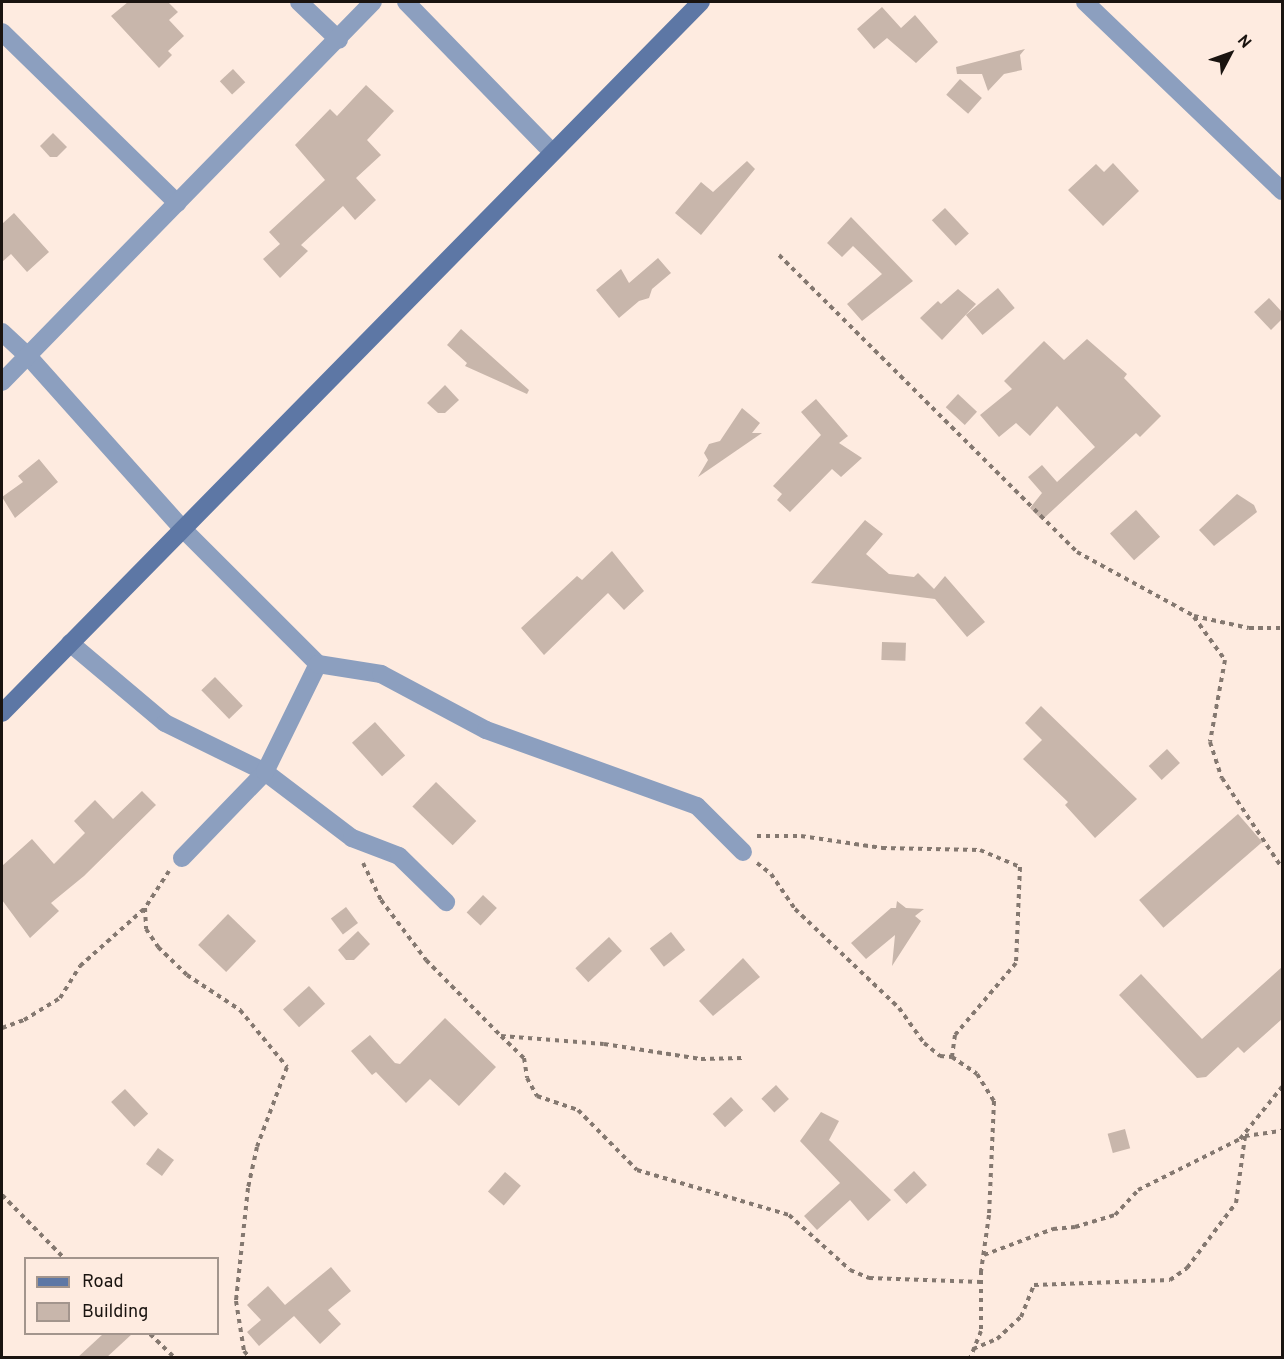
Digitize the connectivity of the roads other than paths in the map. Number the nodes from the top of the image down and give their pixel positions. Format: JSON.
{"nodes":[{"id":1,"x":299,"y":2,"type":"edge"},
{"id":2,"x":373,"y":2,"type":"edge"},
{"id":3,"x":406,"y":2,"type":"edge"},
{"id":4,"x":701,"y":2,"type":"edge"},
{"id":5,"x":1084,"y":2,"type":"edge"},
{"id":6,"x":2,"y":32,"type":"edge"},
{"id":7,"x":339,"y":40,"type":"junction"},
{"id":8,"x":552,"y":152,"type":"junction"},
{"id":9,"x":1282,"y":191,"type":"edge"},
{"id":10,"x":177,"y":203,"type":"junction"},
{"id":11,"x":2,"y":332,"type":"edge"},
{"id":12,"x":28,"y":356,"type":"junction"},
{"id":13,"x":2,"y":382,"type":"edge"},
{"id":14,"x":181,"y":527,"type":"junction"},
{"id":15,"x":70,"y":643,"type":"junction"},
{"id":16,"x":318,"y":664,"type":"junction"},
{"id":17,"x":2,"y":713,"type":"edge"},
{"id":18,"x":265,"y":772,"type":"junction"},
{"id":19,"x":743,"y":852,"type":"road end"},
{"id":20,"x":182,"y":858,"type":"road end"},
{"id":21,"x":446,"y":902,"type":"dead end"}],
"edges":[{"from":1,"to":7,"type":"street"},
{"from":2,"to":7,"type":"street"},
{"from":3,"to":8,"type":"street"},
{"from":4,"to":8,"type":"street"},
{"from":5,"to":9,"type":"street"},
{"from":6,"to":10,"type":"street"},
{"from":7,"to":10,"type":"street"},
{"from":8,"to":14,"type":"street"},
{"from":10,"to":12,"type":"street"},
{"from":11,"to":12,"type":"street"},
{"from":12,"to":13,"type":"street"},
{"from":12,"to":14,"type":"street"},
{"from":14,"to":15,"type":"street"},
{"from":14,"to":16,"type":"street"},
{"from":15,"to":17,"type":"street"},
{"from":15,"to":18,"type":"street"},
{"from":16,"to":18,"type":"street"},
{"from":16,"to":19,"type":"street"},
{"from":18,"to":20,"type":"street"},
{"from":18,"to":21,"type":"street"}]}
